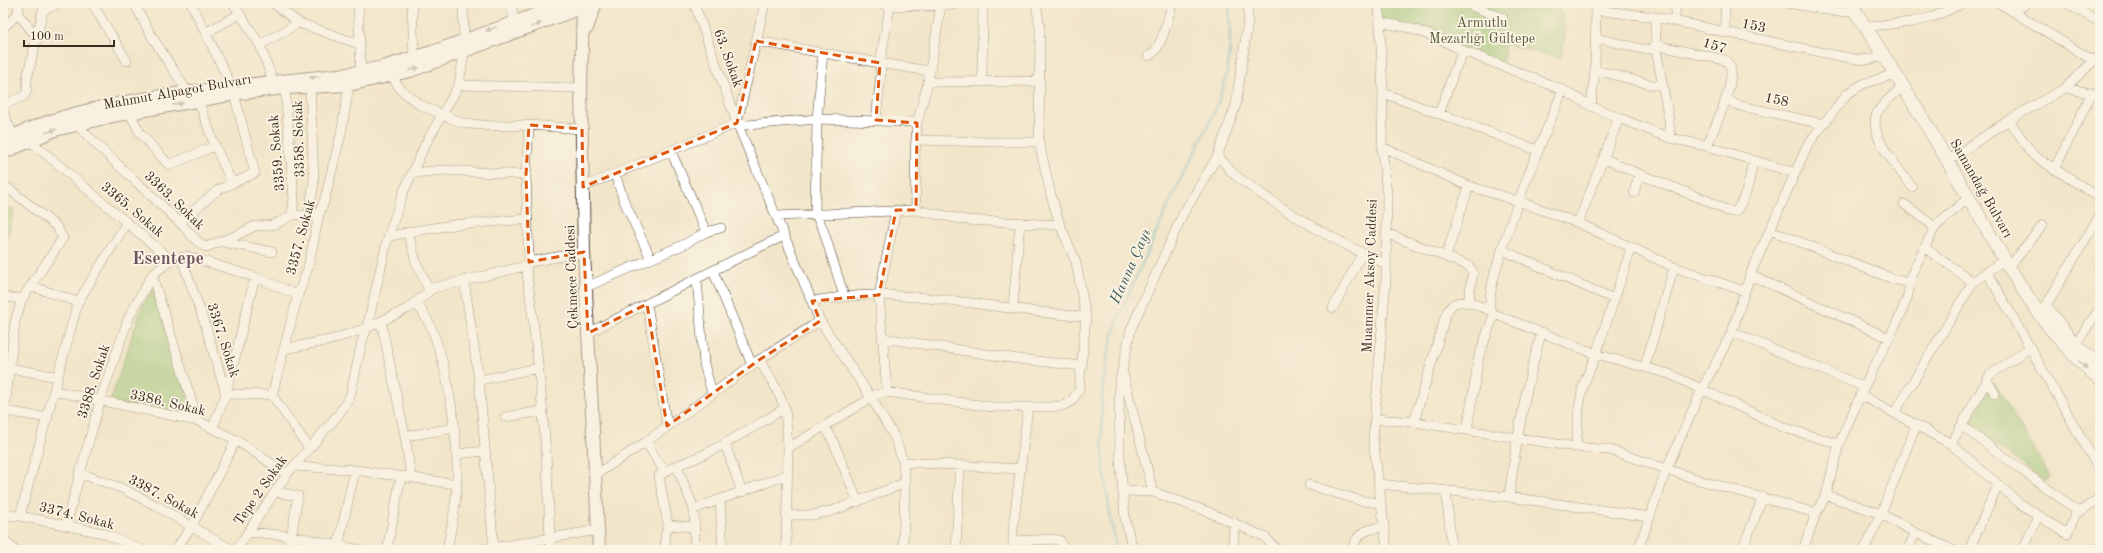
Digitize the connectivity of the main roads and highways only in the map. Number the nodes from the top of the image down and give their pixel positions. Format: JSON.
{"nodes":[{"id":1,"x":568,"y":3,"type":"edge"},
{"id":2,"x":596,"y":3,"type":"edge"},
{"id":3,"x":584,"y":4,"type":"edge"},
{"id":4,"x":1853,"y":6,"type":"edge"},
{"id":5,"x":464,"y":39,"type":"junction"},
{"id":6,"x":582,"y":45,"type":"junction"},
{"id":7,"x":464,"y":52,"type":"junction"},
{"id":8,"x":355,"y":77,"type":"junction"},
{"id":9,"x":233,"y":91,"type":"junction"},
{"id":10,"x":8,"y":138,"type":"edge"},
{"id":11,"x":3,"y":153,"type":"edge"},
{"id":12,"x":2010,"y":260,"type":"junction"},
{"id":13,"x":2100,"y":366,"type":"edge"},
{"id":14,"x":2100,"y":379,"type":"edge"},
{"id":15,"x":599,"y":550,"type":"edge"}],
"edges":[{"from":1,"to":5,"type":"main road","one_way":true},
{"from":2,"to":6,"type":"main road"},
{"from":3,"to":6,"type":"main road","name":"Çekmece Caddesi"},
{"from":7,"to":3,"type":"main road","one_way":true},
{"from":4,"to":12,"type":"highway","name":"Samandağ Bulvarı"},
{"from":4,"to":12,"type":"highway","name":"Samandağ Bulvarı"},
{"from":5,"to":7,"type":"main road"},
{"from":5,"to":8,"type":"main road"},
{"from":6,"to":15,"type":"main road","name":"Çekmece Caddesi"},
{"from":8,"to":7,"type":"main road","one_way":true},
{"from":8,"to":9,"type":"main road","name":"Mahmut Alpagot Bulvarı"},
{"from":8,"to":9,"type":"main road","name":"Mahmut Alpagot Bulvarı","one_way":true},
{"from":9,"to":10,"type":"main road","name":"Mahmut Alpagot Bulvarı"},
{"from":11,"to":9,"type":"main road","name":"Mahmut Alpagot Bulvarı","one_way":true},
{"from":12,"to":13,"type":"highway","name":"Samandağ Bulvarı"},
{"from":12,"to":14,"type":"highway","name":"Samandağ Bulvarı","one_way":true}]}
